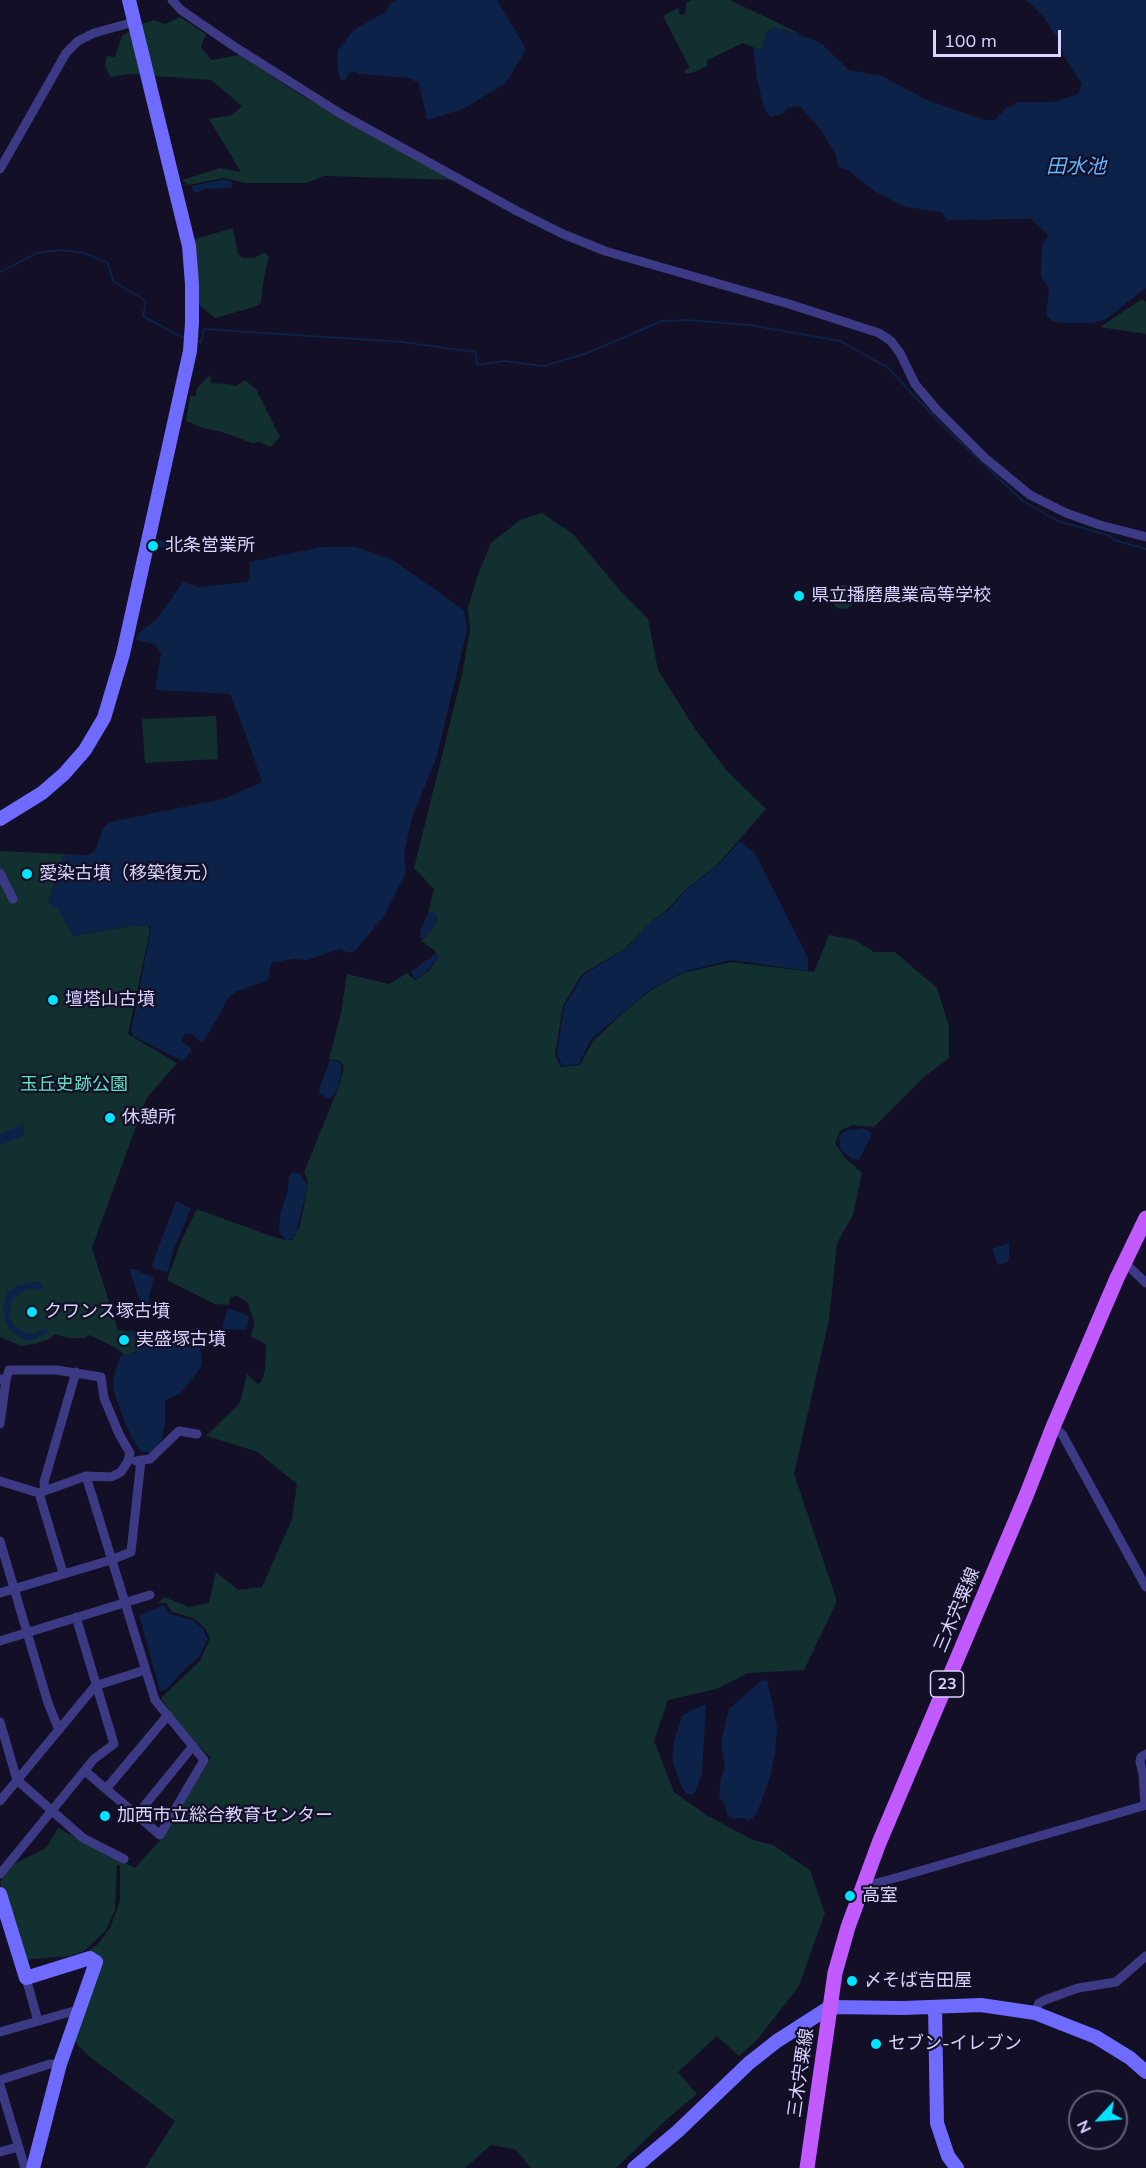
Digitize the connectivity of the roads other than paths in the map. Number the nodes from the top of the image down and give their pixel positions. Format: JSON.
{"nodes":[{"id":1,"x":129,"y":0,"type":"edge"},
{"id":2,"x":172,"y":0,"type":"edge"},
{"id":3,"x":134,"y":22,"type":"junction"},
{"id":4,"x":0,"y":169,"type":"edge"},
{"id":5,"x":1146,"y":537,"type":"edge"},
{"id":6,"x":0,"y":819,"type":"edge"},
{"id":7,"x":0,"y":873,"type":"edge"},
{"id":8,"x":12,"y":899,"type":"dead end"},
{"id":9,"x":1146,"y":1218,"type":"edge"},
{"id":10,"x":1125,"y":1262,"type":"junction"},
{"id":11,"x":1146,"y":1283,"type":"edge"},
{"id":12,"x":76,"y":1372,"type":"junction"},
{"id":13,"x":3,"y":1380,"type":"edge"},
{"id":14,"x":0,"y":1424,"type":"edge"},
{"id":15,"x":1053,"y":1427,"type":"junction"},
{"id":16,"x":197,"y":1434,"type":"dead end"},
{"id":17,"x":141,"y":1460,"type":"junction"},
{"id":18,"x":128,"y":1461,"type":"junction"},
{"id":19,"x":86,"y":1476,"type":"junction"},
{"id":20,"x":0,"y":1481,"type":"edge"},
{"id":21,"x":42,"y":1492,"type":"junction"},
{"id":22,"x":0,"y":1541,"type":"edge"},
{"id":23,"x":111,"y":1560,"type":"junction"},
{"id":24,"x":63,"y":1573,"type":"junction"},
{"id":25,"x":1146,"y":1587,"type":"edge"},
{"id":26,"x":14,"y":1588,"type":"junction"},
{"id":27,"x":0,"y":1593,"type":"edge"},
{"id":28,"x":150,"y":1594,"type":"dead end"},
{"id":29,"x":124,"y":1603,"type":"junction"},
{"id":30,"x":76,"y":1617,"type":"junction"},
{"id":31,"x":27,"y":1634,"type":"junction"},
{"id":32,"x":0,"y":1641,"type":"edge"},
{"id":33,"x":145,"y":1670,"type":"junction"},
{"id":34,"x":96,"y":1686,"type":"junction"},
{"id":35,"x":168,"y":1715,"type":"junction"},
{"id":36,"x":0,"y":1722,"type":"edge"},
{"id":37,"x":59,"y":1730,"type":"junction"},
{"id":38,"x":193,"y":1746,"type":"junction"},
{"id":39,"x":1146,"y":1754,"type":"edge"},
{"id":40,"x":85,"y":1771,"type":"junction"},
{"id":41,"x":17,"y":1780,"type":"junction"},
{"id":42,"x":106,"y":1789,"type":"junction"},
{"id":43,"x":0,"y":1800,"type":"edge"},
{"id":44,"x":1146,"y":1805,"type":"edge"},
{"id":45,"x":52,"y":1812,"type":"junction"},
{"id":46,"x":136,"y":1815,"type":"junction"},
{"id":47,"x":124,"y":1859,"type":"dead end"},
{"id":48,"x":0,"y":1874,"type":"edge"},
{"id":49,"x":864,"y":1883,"type":"junction"},
{"id":50,"x":0,"y":1894,"type":"edge"},
{"id":51,"x":1146,"y":1956,"type":"edge"},
{"id":52,"x":26,"y":1978,"type":"junction"},
{"id":53,"x":830,"y":2007,"type":"junction"},
{"id":54,"x":935,"y":2007,"type":"junction"},
{"id":55,"x":81,"y":2009,"type":"junction"},
{"id":56,"x":1035,"y":2013,"type":"junction"},
{"id":57,"x":38,"y":2020,"type":"junction"},
{"id":58,"x":0,"y":2032,"type":"edge"},
{"id":59,"x":60,"y":2064,"type":"junction"},
{"id":60,"x":1146,"y":2072,"type":"edge"},
{"id":61,"x":0,"y":2080,"type":"edge"},
{"id":62,"x":0,"y":2085,"type":"edge"},
{"id":63,"x":3,"y":2106,"type":"edge"},
{"id":64,"x":18,"y":2146,"type":"junction"},
{"id":65,"x":0,"y":2152,"type":"edge"},
{"id":66,"x":25,"y":2168,"type":"edge"},
{"id":67,"x":33,"y":2168,"type":"edge"},
{"id":68,"x":634,"y":2168,"type":"edge"},
{"id":69,"x":807,"y":2168,"type":"edge"},
{"id":70,"x":957,"y":2168,"type":"edge"}],
"edges":[{"from":1,"to":3,"type":"street"},
{"from":2,"to":5,"type":"street"},
{"from":3,"to":4,"type":"street"},
{"from":3,"to":6,"type":"street"},
{"from":7,"to":8,"type":"street"},
{"from":9,"to":10,"type":"main road","name":"三木宍粟線","number":"23"},
{"from":10,"to":11,"type":"street"},
{"from":10,"to":15,"type":"main road","name":"三木宍粟線","number":"23"},
{"from":12,"to":13,"type":"street"},
{"from":12,"to":18,"type":"street"},
{"from":12,"to":21,"type":"street"},
{"from":13,"to":14,"type":"street"},
{"from":15,"to":25,"type":"street"},
{"from":15,"to":49,"type":"main road","name":"三木宍粟線","number":"23"},
{"from":16,"to":17,"type":"street"},
{"from":17,"to":18,"type":"street"},
{"from":17,"to":23,"type":"street"},
{"from":18,"to":19,"type":"street"},
{"from":19,"to":21,"type":"street"},
{"from":19,"to":23,"type":"street"},
{"from":20,"to":21,"type":"street"},
{"from":21,"to":24,"type":"street"},
{"from":22,"to":26,"type":"street"},
{"from":23,"to":24,"type":"street"},
{"from":23,"to":29,"type":"street"},
{"from":24,"to":26,"type":"street"},
{"from":26,"to":27,"type":"street"},
{"from":26,"to":31,"type":"street"},
{"from":28,"to":29,"type":"street"},
{"from":29,"to":30,"type":"street"},
{"from":29,"to":33,"type":"street"},
{"from":30,"to":31,"type":"street"},
{"from":30,"to":34,"type":"street"},
{"from":31,"to":32,"type":"street"},
{"from":31,"to":37,"type":"street"},
{"from":33,"to":34,"type":"street"},
{"from":33,"to":35,"type":"street"},
{"from":34,"to":37,"type":"street"},
{"from":34,"to":40,"type":"street"},
{"from":35,"to":38,"type":"street"},
{"from":35,"to":42,"type":"street"},
{"from":36,"to":41,"type":"street"},
{"from":37,"to":41,"type":"street"},
{"from":38,"to":46,"type":"street"},
{"from":38,"to":46,"type":"street"},
{"from":39,"to":44,"type":"street"},
{"from":40,"to":42,"type":"street"},
{"from":40,"to":45,"type":"street"},
{"from":41,"to":43,"type":"street"},
{"from":41,"to":45,"type":"street"},
{"from":42,"to":46,"type":"street"},
{"from":44,"to":49,"type":"street"},
{"from":45,"to":47,"type":"street"},
{"from":45,"to":48,"type":"street"},
{"from":49,"to":53,"type":"main road","name":"三木宍粟線","number":"23"},
{"from":50,"to":52,"type":"street"},
{"from":51,"to":56,"type":"street"},
{"from":52,"to":55,"type":"street"},
{"from":52,"to":57,"type":"street"},
{"from":53,"to":54,"type":"street"},
{"from":53,"to":68,"type":"street"},
{"from":53,"to":69,"type":"main road","name":"三木宍粟線","number":"23"},
{"from":54,"to":56,"type":"street"},
{"from":54,"to":70,"type":"street"},
{"from":55,"to":57,"type":"street"},
{"from":55,"to":59,"type":"street"},
{"from":56,"to":60,"type":"street"},
{"from":57,"to":58,"type":"street"},
{"from":59,"to":61,"type":"street"},
{"from":59,"to":67,"type":"street"},
{"from":62,"to":63,"type":"street"},
{"from":63,"to":64,"type":"street"},
{"from":64,"to":65,"type":"street"},
{"from":64,"to":66,"type":"street"}]}
